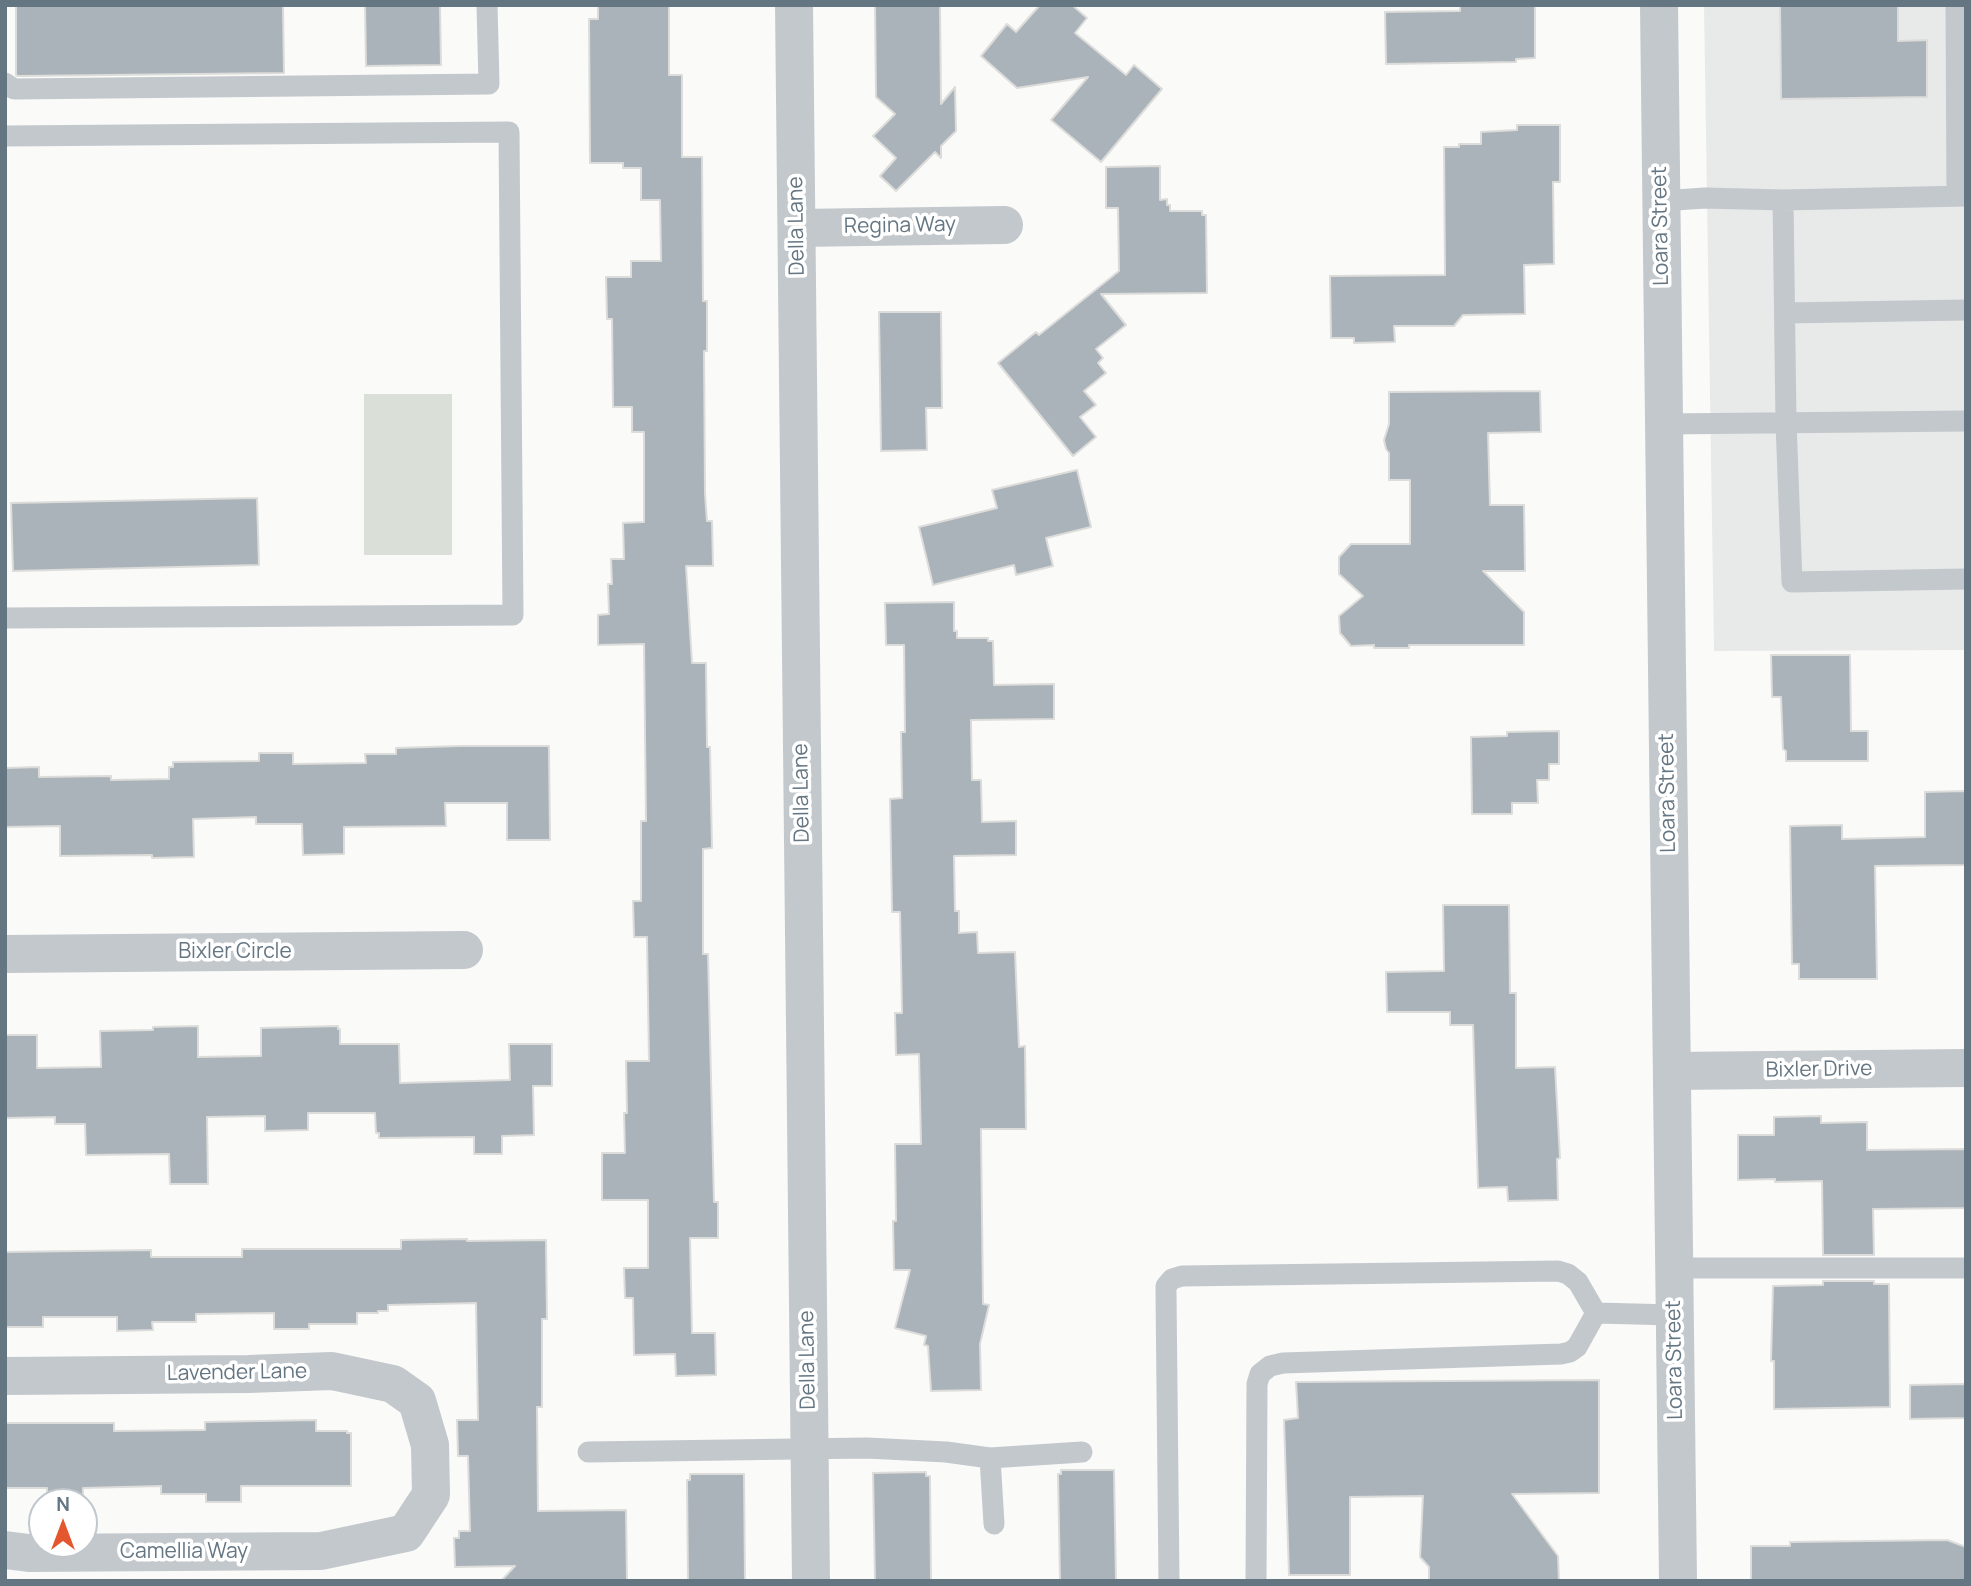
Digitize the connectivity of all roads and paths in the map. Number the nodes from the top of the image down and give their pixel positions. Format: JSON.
{"nodes":[{"id":1,"x":487,"y":5,"type":"edge"},
{"id":2,"x":794,"y":5,"type":"edge"},
{"id":3,"x":1659,"y":5,"type":"edge"},
{"id":4,"x":1956,"y":5,"type":"edge"},
{"id":5,"x":5,"y":83,"type":"edge"},
{"id":6,"x":5,"y":136,"type":"edge"},
{"id":7,"x":1961,"y":196,"type":"edge"},
{"id":8,"x":1783,"y":200,"type":"junction"},
{"id":9,"x":1661,"y":201,"type":"junction"},
{"id":10,"x":1004,"y":225,"type":"dead end"},
{"id":11,"x":797,"y":228,"type":"junction"},
{"id":12,"x":1966,"y":310,"type":"edge"},
{"id":13,"x":1785,"y":313,"type":"junction"},
{"id":14,"x":1966,"y":421,"type":"edge"},
{"id":15,"x":1786,"y":422,"type":"junction"},
{"id":16,"x":1664,"y":424,"type":"junction"},
{"id":17,"x":1966,"y":579,"type":"edge"},
{"id":18,"x":5,"y":618,"type":"edge"},
{"id":19,"x":464,"y":950,"type":"dead end"},
{"id":20,"x":5,"y":954,"type":"edge"},
{"id":21,"x":1966,"y":1068,"type":"edge"},
{"id":22,"x":1672,"y":1071,"type":"junction"},
{"id":23,"x":1674,"y":1268,"type":"junction"},
{"id":24,"x":1966,"y":1268,"type":"edge"},
{"id":25,"x":1596,"y":1313,"type":"junction"},
{"id":26,"x":1674,"y":1315,"type":"junction"},
{"id":27,"x":5,"y":1376,"type":"edge"},
{"id":28,"x":430,"y":1445,"type":"joint"},
{"id":29,"x":809,"y":1448,"type":"junction"},
{"id":30,"x":588,"y":1452,"type":"dead end"},
{"id":31,"x":1082,"y":1452,"type":"dead end"},
{"id":32,"x":990,"y":1458,"type":"junction"},
{"id":33,"x":995,"y":1524,"type":"dead end"},
{"id":34,"x":5,"y":1550,"type":"edge"},
{"id":35,"x":322,"y":1566,"type":"edge"},
{"id":36,"x":811,"y":1581,"type":"edge"},
{"id":37,"x":1169,"y":1581,"type":"edge"},
{"id":38,"x":1256,"y":1581,"type":"edge"},
{"id":39,"x":1678,"y":1581,"type":"edge"}],
"edges":[{"from":1,"to":5,"type":"lane"},
{"from":2,"to":11,"type":"street","name":"Della Lane"},
{"from":3,"to":9,"type":"street","name":"Loara Street"},
{"from":4,"to":7,"type":"lane"},
{"from":6,"to":18,"type":"lane"},
{"from":7,"to":8,"type":"lane"},
{"from":8,"to":9,"type":"lane"},
{"from":8,"to":13,"type":"lane"},
{"from":9,"to":16,"type":"street","name":"Loara Street"},
{"from":10,"to":11,"type":"street","name":"Regina Way"},
{"from":11,"to":29,"type":"street","name":"Della Lane"},
{"from":12,"to":13,"type":"lane"},
{"from":13,"to":15,"type":"lane"},
{"from":14,"to":15,"type":"lane"},
{"from":15,"to":16,"type":"lane"},
{"from":15,"to":17,"type":"lane"},
{"from":16,"to":22,"type":"street","name":"Loara Street"},
{"from":19,"to":20,"type":"street","name":"Bixler Circle"},
{"from":21,"to":22,"type":"street","name":"Bixler Drive"},
{"from":22,"to":23,"type":"street","name":"Loara Street"},
{"from":23,"to":24,"type":"lane"},
{"from":23,"to":26,"type":"street","name":"Loara Street"},
{"from":25,"to":26,"type":"lane"},
{"from":25,"to":37,"type":"lane"},
{"from":25,"to":38,"type":"lane"},
{"from":26,"to":39,"type":"street","name":"Loara Street"},
{"from":27,"to":28,"type":"street","name":"Lavender Lane"},
{"from":28,"to":35,"type":"street","name":"Camellia Way"},
{"from":29,"to":30,"type":"lane"},
{"from":29,"to":32,"type":"lane"},
{"from":29,"to":36,"type":"street","name":"Della Lane"},
{"from":31,"to":32,"type":"lane"},
{"from":32,"to":33,"type":"lane"},
{"from":34,"to":35,"type":"street","name":"Camellia Way"}]}
